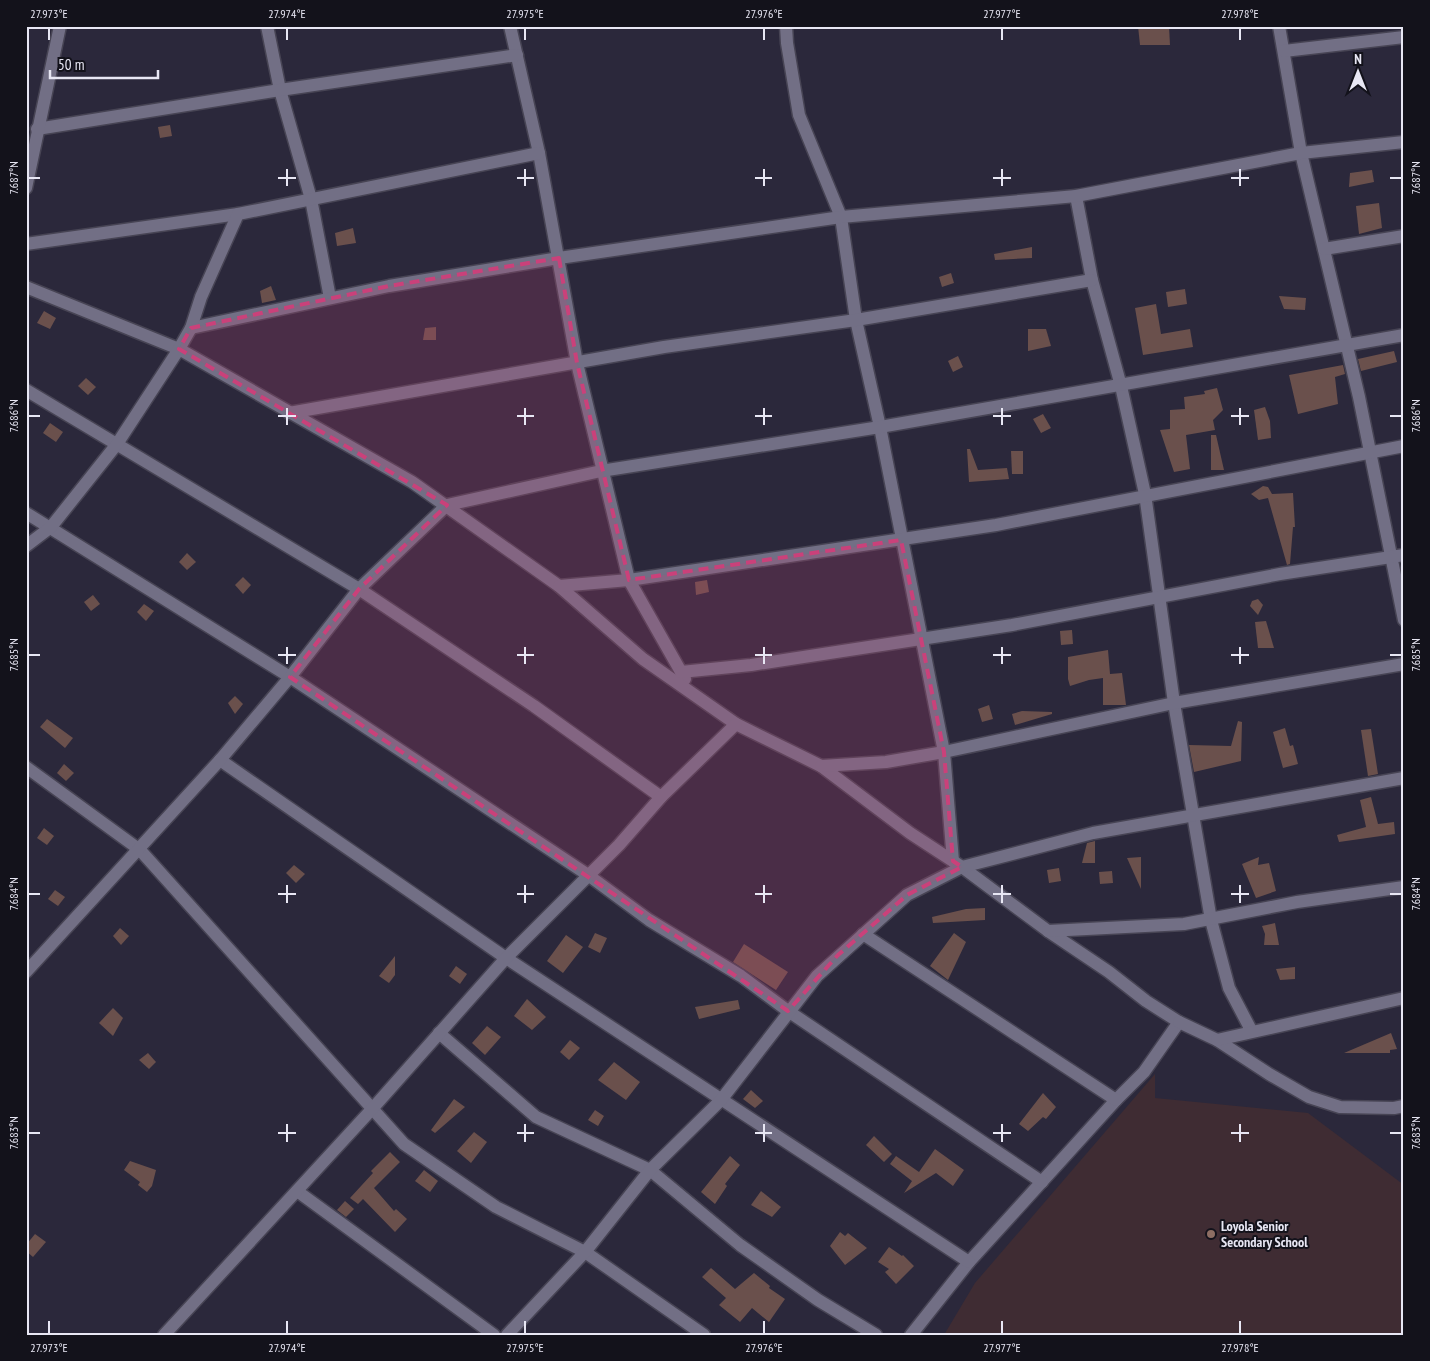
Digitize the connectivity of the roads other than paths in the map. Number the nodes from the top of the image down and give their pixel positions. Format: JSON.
{"nodes":[{"id":1,"x":60,"y":26,"type":"edge"},
{"id":2,"x":267,"y":26,"type":"edge"},
{"id":3,"x":510,"y":26,"type":"edge"},
{"id":4,"x":786,"y":26,"type":"edge"},
{"id":5,"x":1279,"y":26,"type":"edge"},
{"id":6,"x":1404,"y":38,"type":"edge"},
{"id":7,"x":1284,"y":51,"type":"junction"},
{"id":8,"x":516,"y":55,"type":"junction"},
{"id":9,"x":280,"y":90,"type":"junction"},
{"id":10,"x":37,"y":129,"type":"junction"},
{"id":11,"x":1404,"y":142,"type":"edge"},
{"id":12,"x":539,"y":153,"type":"junction"},
{"id":13,"x":1302,"y":153,"type":"junction"},
{"id":14,"x":26,"y":188,"type":"edge"},
{"id":15,"x":1076,"y":196,"type":"junction"},
{"id":16,"x":311,"y":199,"type":"junction"},
{"id":17,"x":238,"y":214,"type":"junction"},
{"id":18,"x":841,"y":217,"type":"junction"},
{"id":19,"x":1404,"y":236,"type":"edge"},
{"id":20,"x":26,"y":244,"type":"edge"},
{"id":21,"x":1324,"y":249,"type":"junction"},
{"id":22,"x":559,"y":258,"type":"junction"},
{"id":23,"x":1092,"y":280,"type":"junction"},
{"id":24,"x":26,"y":287,"type":"edge"},
{"id":25,"x":330,"y":298,"type":"junction"},
{"id":26,"x":856,"y":320,"type":"junction"},
{"id":27,"x":191,"y":328,"type":"junction"},
{"id":28,"x":1404,"y":335,"type":"edge"},
{"id":29,"x":1346,"y":346,"type":"junction"},
{"id":30,"x":179,"y":349,"type":"junction"},
{"id":31,"x":577,"y":363,"type":"junction"},
{"id":32,"x":1121,"y":386,"type":"junction"},
{"id":33,"x":26,"y":390,"type":"edge"},
{"id":34,"x":289,"y":413,"type":"junction"},
{"id":35,"x":880,"y":427,"type":"junction"},
{"id":36,"x":117,"y":444,"type":"junction"},
{"id":37,"x":1404,"y":446,"type":"edge"},
{"id":38,"x":1371,"y":452,"type":"junction"},
{"id":39,"x":601,"y":471,"type":"junction"},
{"id":40,"x":1145,"y":494,"type":"junction"},
{"id":41,"x":447,"y":505,"type":"junction"},
{"id":42,"x":26,"y":513,"type":"edge"},
{"id":43,"x":51,"y":527,"type":"junction"},
{"id":44,"x":901,"y":540,"type":"junction"},
{"id":45,"x":26,"y":546,"type":"edge"},
{"id":46,"x":1397,"y":556,"type":"edge"},
{"id":47,"x":630,"y":580,"type":"junction"},
{"id":48,"x":559,"y":586,"type":"junction"},
{"id":49,"x":359,"y":589,"type":"junction"},
{"id":50,"x":1158,"y":597,"type":"junction"},
{"id":51,"x":1404,"y":620,"type":"edge"},
{"id":52,"x":923,"y":638,"type":"junction"},
{"id":53,"x":1404,"y":664,"type":"edge"},
{"id":54,"x":681,"y":672,"type":"junction"},
{"id":55,"x":290,"y":677,"type":"junction"},
{"id":56,"x":692,"y":692,"type":"junction"},
{"id":57,"x":1174,"y":703,"type":"junction"},
{"id":58,"x":736,"y":724,"type":"junction"},
{"id":59,"x":944,"y":752,"type":"junction"},
{"id":60,"x":220,"y":760,"type":"junction"},
{"id":61,"x":821,"y":766,"type":"junction"},
{"id":62,"x":26,"y":767,"type":"edge"},
{"id":63,"x":1404,"y":778,"type":"edge"},
{"id":64,"x":661,"y":797,"type":"junction"},
{"id":65,"x":1195,"y":816,"type":"junction"},
{"id":66,"x":140,"y":850,"type":"junction"},
{"id":67,"x":958,"y":864,"type":"junction"},
{"id":68,"x":588,"y":875,"type":"junction"},
{"id":69,"x":1404,"y":887,"type":"edge"},
{"id":70,"x":1211,"y":920,"type":"junction"},
{"id":71,"x":1048,"y":931,"type":"junction"},
{"id":72,"x":863,"y":934,"type":"junction"},
{"id":73,"x":506,"y":958,"type":"junction"},
{"id":74,"x":26,"y":972,"type":"edge"},
{"id":75,"x":1404,"y":998,"type":"edge"},
{"id":76,"x":788,"y":1011,"type":"junction"},
{"id":77,"x":1179,"y":1022,"type":"junction"},
{"id":78,"x":1251,"y":1030,"type":"junction"},
{"id":79,"x":439,"y":1033,"type":"junction"},
{"id":80,"x":1217,"y":1040,"type":"junction"},
{"id":81,"x":720,"y":1100,"type":"junction"},
{"id":82,"x":1116,"y":1100,"type":"junction"},
{"id":83,"x":1404,"y":1106,"type":"edge"},
{"id":84,"x":373,"y":1108,"type":"junction"},
{"id":85,"x":650,"y":1170,"type":"junction"},
{"id":86,"x":1042,"y":1182,"type":"junction"},
{"id":87,"x":297,"y":1191,"type":"junction"},
{"id":88,"x":585,"y":1252,"type":"junction"},
{"id":89,"x":969,"y":1262,"type":"junction"},
{"id":90,"x":164,"y":1335,"type":"edge"},
{"id":91,"x":494,"y":1335,"type":"edge"},
{"id":92,"x":507,"y":1335,"type":"edge"},
{"id":93,"x":704,"y":1335,"type":"edge"},
{"id":94,"x":876,"y":1335,"type":"edge"},
{"id":95,"x":911,"y":1335,"type":"edge"}],
"edges":[{"from":1,"to":10,"type":"street"},
{"from":2,"to":9,"type":"street"},
{"from":3,"to":8,"type":"street"},
{"from":4,"to":18,"type":"street"},
{"from":5,"to":7,"type":"street"},
{"from":6,"to":7,"type":"street"},
{"from":7,"to":13,"type":"street"},
{"from":8,"to":9,"type":"street"},
{"from":8,"to":12,"type":"street"},
{"from":9,"to":10,"type":"street"},
{"from":9,"to":16,"type":"street"},
{"from":10,"to":14,"type":"street"},
{"from":11,"to":13,"type":"street"},
{"from":12,"to":16,"type":"street"},
{"from":12,"to":22,"type":"street"},
{"from":13,"to":15,"type":"street"},
{"from":13,"to":21,"type":"street"},
{"from":15,"to":18,"type":"street"},
{"from":15,"to":23,"type":"street"},
{"from":16,"to":17,"type":"street"},
{"from":16,"to":25,"type":"street"},
{"from":17,"to":20,"type":"street"},
{"from":17,"to":27,"type":"street"},
{"from":18,"to":22,"type":"street"},
{"from":18,"to":26,"type":"street"},
{"from":19,"to":21,"type":"street"},
{"from":21,"to":29,"type":"street"},
{"from":22,"to":25,"type":"street"},
{"from":22,"to":31,"type":"street"},
{"from":23,"to":26,"type":"street"},
{"from":23,"to":32,"type":"street"},
{"from":24,"to":30,"type":"street"},
{"from":25,"to":27,"type":"street"},
{"from":26,"to":31,"type":"street"},
{"from":26,"to":35,"type":"street"},
{"from":27,"to":30,"type":"street"},
{"from":28,"to":29,"type":"street"},
{"from":29,"to":32,"type":"street"},
{"from":29,"to":38,"type":"street"},
{"from":30,"to":34,"type":"street"},
{"from":30,"to":36,"type":"street"},
{"from":31,"to":34,"type":"street"},
{"from":31,"to":39,"type":"street"},
{"from":32,"to":35,"type":"street"},
{"from":32,"to":40,"type":"street"},
{"from":33,"to":36,"type":"street"},
{"from":34,"to":41,"type":"street"},
{"from":35,"to":39,"type":"street"},
{"from":35,"to":44,"type":"street"},
{"from":36,"to":43,"type":"street"},
{"from":36,"to":49,"type":"street"},
{"from":37,"to":38,"type":"street"},
{"from":38,"to":40,"type":"street"},
{"from":38,"to":46,"type":"street"},
{"from":39,"to":41,"type":"street"},
{"from":39,"to":47,"type":"street"},
{"from":40,"to":44,"type":"street"},
{"from":40,"to":50,"type":"street"},
{"from":41,"to":48,"type":"street"},
{"from":41,"to":49,"type":"street"},
{"from":42,"to":43,"type":"street"},
{"from":43,"to":45,"type":"street"},
{"from":43,"to":55,"type":"street"},
{"from":44,"to":47,"type":"street"},
{"from":44,"to":52,"type":"street"},
{"from":46,"to":50,"type":"street"},
{"from":46,"to":51,"type":"street"},
{"from":47,"to":48,"type":"street"},
{"from":47,"to":54,"type":"street"},
{"from":48,"to":56,"type":"street"},
{"from":49,"to":55,"type":"street"},
{"from":49,"to":64,"type":"street"},
{"from":50,"to":52,"type":"street"},
{"from":50,"to":57,"type":"street"},
{"from":52,"to":54,"type":"street"},
{"from":52,"to":59,"type":"street"},
{"from":53,"to":57,"type":"street"},
{"from":54,"to":56,"type":"street"},
{"from":55,"to":60,"type":"street"},
{"from":55,"to":68,"type":"street"},
{"from":56,"to":58,"type":"street"},
{"from":57,"to":59,"type":"street"},
{"from":57,"to":65,"type":"street"},
{"from":58,"to":61,"type":"street"},
{"from":58,"to":64,"type":"street"},
{"from":59,"to":61,"type":"street"},
{"from":59,"to":67,"type":"street"},
{"from":60,"to":66,"type":"street"},
{"from":60,"to":73,"type":"street"},
{"from":61,"to":67,"type":"street"},
{"from":62,"to":66,"type":"street"},
{"from":63,"to":65,"type":"street"},
{"from":64,"to":68,"type":"street"},
{"from":65,"to":67,"type":"street"},
{"from":65,"to":70,"type":"street"},
{"from":66,"to":74,"type":"street"},
{"from":66,"to":84,"type":"street"},
{"from":67,"to":71,"type":"street"},
{"from":67,"to":72,"type":"street"},
{"from":68,"to":73,"type":"street"},
{"from":68,"to":76,"type":"street"},
{"from":69,"to":70,"type":"street"},
{"from":70,"to":71,"type":"street"},
{"from":70,"to":78,"type":"street"},
{"from":71,"to":77,"type":"street"},
{"from":72,"to":76,"type":"street"},
{"from":72,"to":82,"type":"street"},
{"from":73,"to":79,"type":"street"},
{"from":73,"to":81,"type":"street"},
{"from":75,"to":78,"type":"street"},
{"from":76,"to":81,"type":"street"},
{"from":76,"to":86,"type":"street"},
{"from":77,"to":80,"type":"street"},
{"from":77,"to":82,"type":"street"},
{"from":78,"to":80,"type":"street"},
{"from":79,"to":84,"type":"street"},
{"from":79,"to":85,"type":"street"},
{"from":80,"to":83,"type":"street"},
{"from":81,"to":85,"type":"street"},
{"from":81,"to":89,"type":"street"},
{"from":82,"to":86,"type":"street"},
{"from":84,"to":87,"type":"street"},
{"from":84,"to":88,"type":"street"},
{"from":85,"to":88,"type":"street"},
{"from":85,"to":94,"type":"street"},
{"from":86,"to":89,"type":"street"},
{"from":87,"to":90,"type":"street"},
{"from":87,"to":91,"type":"street"},
{"from":88,"to":92,"type":"street"},
{"from":88,"to":93,"type":"street"},
{"from":89,"to":95,"type":"street"}]}
